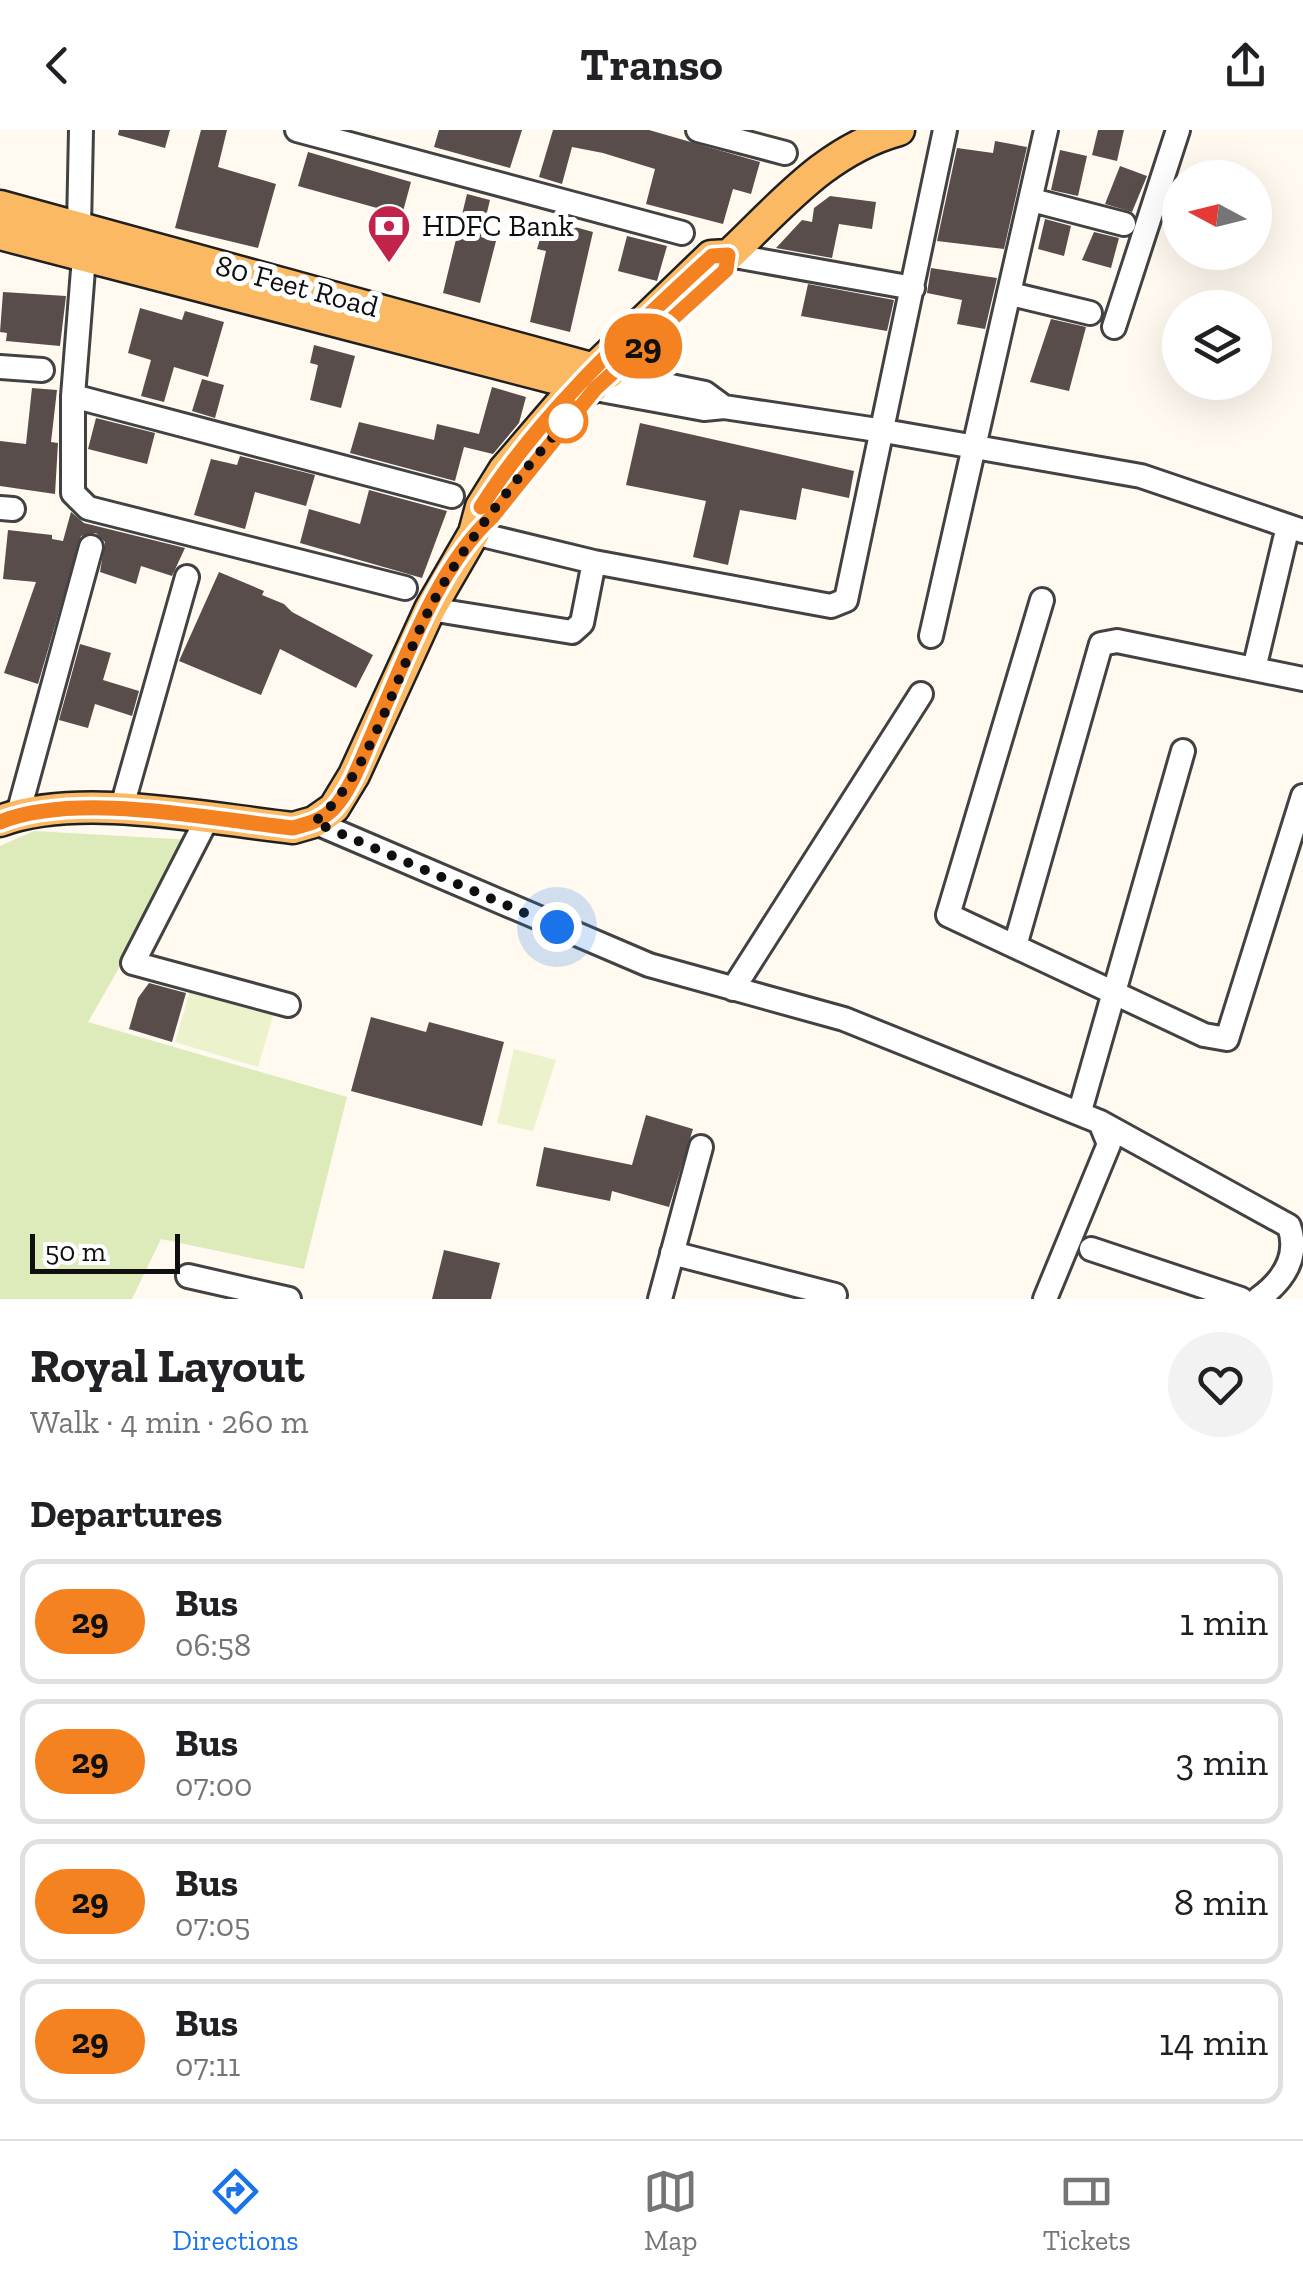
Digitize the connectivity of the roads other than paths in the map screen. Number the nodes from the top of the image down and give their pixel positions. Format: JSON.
{"nodes":[{"id":1,"x":80,"y":130,"type":"edge"},
{"id":2,"x":297,"y":130,"type":"edge"},
{"id":3,"x":698,"y":130,"type":"edge"},
{"id":4,"x":899,"y":130,"type":"edge"},
{"id":5,"x":945,"y":130,"type":"edge"},
{"id":6,"x":1046,"y":130,"type":"edge"},
{"id":7,"x":1178,"y":130,"type":"edge"},
{"id":8,"x":784,"y":153,"type":"dead end"},
{"id":9,"x":1032,"y":200,"type":"junction"},
{"id":10,"x":0,"y":206,"type":"edge"},
{"id":11,"x":1124,"y":224,"type":"dead end"},
{"id":12,"x":682,"y":233,"type":"dead end"},
{"id":13,"x":0,"y":234,"type":"edge"},
{"id":14,"x":82,"y":242,"type":"junction"},
{"id":15,"x":728,"y":255,"type":"junction"},
{"id":16,"x":913,"y":288,"type":"junction"},
{"id":17,"x":1011,"y":294,"type":"junction"},
{"id":18,"x":1090,"y":314,"type":"dead end"},
{"id":19,"x":1114,"y":327,"type":"dead end"},
{"id":20,"x":0,"y":367,"type":"edge"},
{"id":21,"x":42,"y":370,"type":"dead end"},
{"id":22,"x":594,"y":379,"type":"junction"},
{"id":23,"x":73,"y":396,"type":"junction"},
{"id":24,"x":884,"y":430,"type":"junction"},
{"id":25,"x":976,"y":446,"type":"junction"},
{"id":26,"x":452,"y":496,"type":"dead end"},
{"id":27,"x":1296,"y":528,"type":"edge"},
{"id":28,"x":474,"y":533,"type":"junction"},
{"id":29,"x":91,"y":547,"type":"dead end"},
{"id":30,"x":594,"y":562,"type":"junction"},
{"id":31,"x":187,"y":577,"type":"dead end"},
{"id":32,"x":405,"y":588,"type":"dead end"},
{"id":33,"x":1042,"y":600,"type":"dead end"},
{"id":34,"x":430,"y":609,"type":"junction"},
{"id":35,"x":931,"y":636,"type":"dead end"},
{"id":36,"x":1254,"y":669,"type":"junction"},
{"id":37,"x":1303,"y":679,"type":"edge"},
{"id":38,"x":920,"y":694,"type":"dead end"},
{"id":39,"x":1183,"y":751,"type":"dead end"},
{"id":40,"x":1303,"y":796,"type":"edge"},
{"id":41,"x":121,"y":810,"type":"junction"},
{"id":42,"x":9,"y":818,"type":"edge"},
{"id":43,"x":207,"y":819,"type":"junction"},
{"id":44,"x":314,"y":822,"type":"junction"},
{"id":45,"x":1015,"y":946,"type":"junction"},
{"id":46,"x":733,"y":989,"type":"junction"},
{"id":47,"x":1114,"y":994,"type":"junction"},
{"id":48,"x":288,"y":1005,"type":"dead end"},
{"id":49,"x":1090,"y":1116,"type":"junction"},
{"id":50,"x":701,"y":1146,"type":"dead end"},
{"id":51,"x":1091,"y":1249,"type":"dead end"},
{"id":52,"x":672,"y":1253,"type":"junction"},
{"id":53,"x":188,"y":1276,"type":"dead end"},
{"id":54,"x":835,"y":1294,"type":"dead end"},
{"id":55,"x":289,"y":1299,"type":"edge"},
{"id":56,"x":660,"y":1299,"type":"edge"},
{"id":57,"x":1045,"y":1299,"type":"edge"},
{"id":58,"x":1240,"y":1299,"type":"edge"},
{"id":59,"x":1258,"y":1299,"type":"edge"}],
"edges":[{"from":1,"to":14,"type":"street"},
{"from":2,"to":12,"type":"street"},
{"from":3,"to":8,"type":"street"},
{"from":4,"to":15,"type":"main road"},
{"from":5,"to":16,"type":"street"},
{"from":6,"to":9,"type":"street"},
{"from":7,"to":19,"type":"street"},
{"from":9,"to":11,"type":"street"},
{"from":9,"to":17,"type":"street"},
{"from":10,"to":14,"type":"main road","name":"80 Feet Road"},
{"from":13,"to":14,"type":"main road","name":"80 Feet Road"},
{"from":14,"to":22,"type":"main road","name":"80 Feet Road"},
{"from":14,"to":23,"type":"street"},
{"from":15,"to":16,"type":"street"},
{"from":15,"to":22,"type":"main road"},
{"from":16,"to":24,"type":"street"},
{"from":17,"to":18,"type":"street"},
{"from":17,"to":25,"type":"street"},
{"from":20,"to":21,"type":"street"},
{"from":22,"to":24,"type":"street"},
{"from":22,"to":28,"type":"main road"},
{"from":23,"to":26,"type":"street"},
{"from":23,"to":32,"type":"street"},
{"from":24,"to":25,"type":"street"},
{"from":24,"to":30,"type":"street"},
{"from":25,"to":27,"type":"street"},
{"from":25,"to":35,"type":"street"},
{"from":27,"to":36,"type":"street"},
{"from":28,"to":30,"type":"street"},
{"from":28,"to":34,"type":"main road"},
{"from":29,"to":42,"type":"street"},
{"from":30,"to":34,"type":"street"},
{"from":31,"to":41,"type":"street"},
{"from":33,"to":45,"type":"street"},
{"from":34,"to":44,"type":"main road"},
{"from":36,"to":37,"type":"street"},
{"from":36,"to":45,"type":"street"},
{"from":38,"to":46,"type":"street"},
{"from":39,"to":47,"type":"street"},
{"from":40,"to":47,"type":"street"},
{"from":41,"to":42,"type":"main road"},
{"from":41,"to":43,"type":"main road"},
{"from":43,"to":44,"type":"main road"},
{"from":43,"to":48,"type":"street"},
{"from":44,"to":46,"type":"street"},
{"from":45,"to":47,"type":"street"},
{"from":46,"to":49,"type":"street"},
{"from":47,"to":49,"type":"street"},
{"from":49,"to":57,"type":"street"},
{"from":49,"to":59,"type":"street"},
{"from":50,"to":52,"type":"street"},
{"from":51,"to":58,"type":"street"},
{"from":52,"to":54,"type":"street"},
{"from":52,"to":56,"type":"street"},
{"from":53,"to":55,"type":"street"}]}
